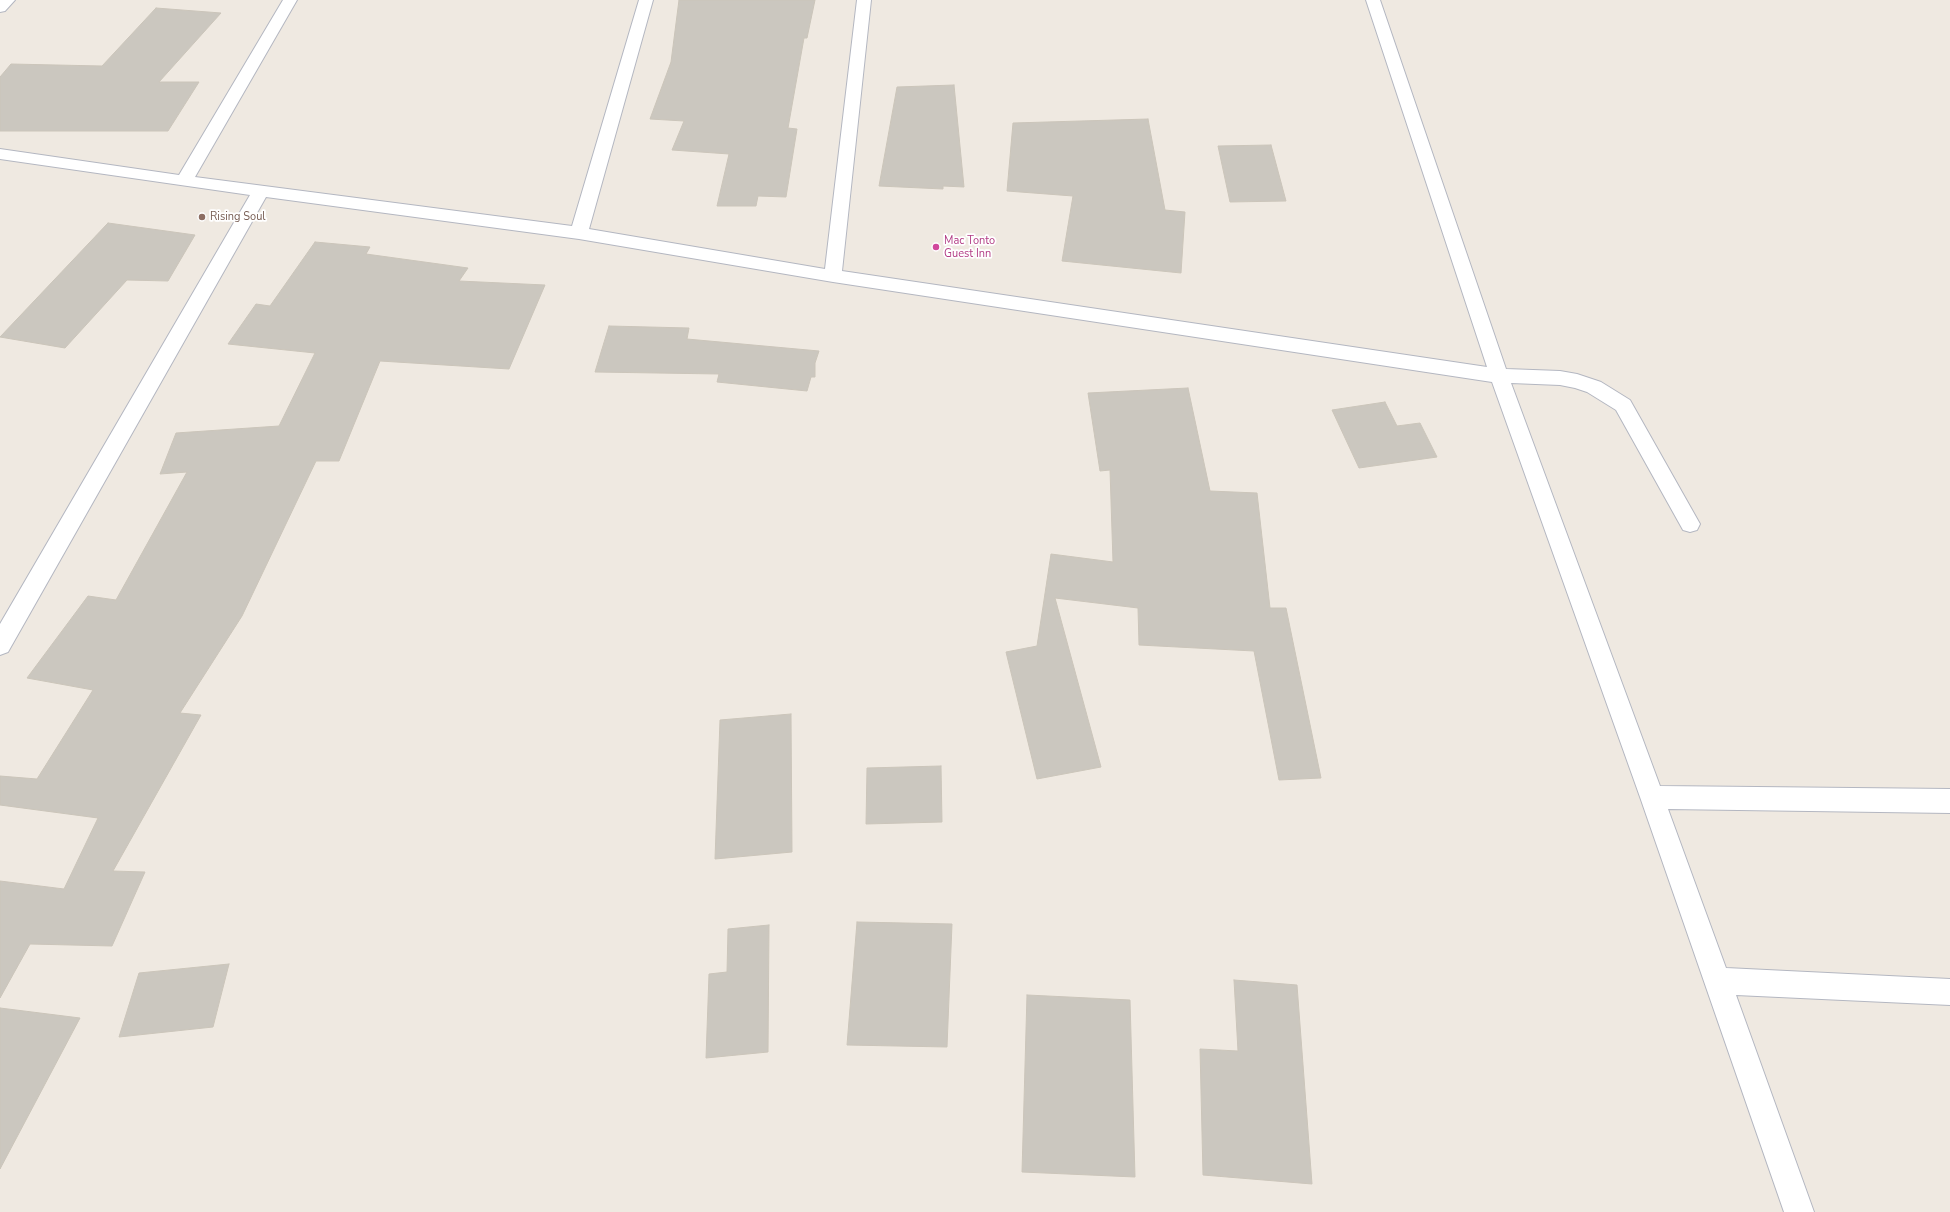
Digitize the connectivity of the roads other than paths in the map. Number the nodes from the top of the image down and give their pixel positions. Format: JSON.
{"nodes":[{"id":1,"x":8,"y":0,"type":"edge"},
{"id":2,"x":290,"y":0,"type":"edge"},
{"id":3,"x":646,"y":0,"type":"edge"},
{"id":4,"x":864,"y":0,"type":"edge"},
{"id":5,"x":1372,"y":0,"type":"edge"},
{"id":6,"x":0,"y":8,"type":"edge"},
{"id":7,"x":0,"y":154,"type":"edge"},
{"id":8,"x":184,"y":181,"type":"junction"},
{"id":9,"x":260,"y":191,"type":"junction"},
{"id":10,"x":579,"y":233,"type":"junction"},
{"id":11,"x":833,"y":276,"type":"junction"},
{"id":12,"x":1498,"y":376,"type":"junction"},
{"id":13,"x":1690,"y":524,"type":"dead end"},
{"id":14,"x":0,"y":645,"type":"edge"},
{"id":15,"x":1652,"y":797,"type":"junction"},
{"id":16,"x":1950,"y":801,"type":"edge"},
{"id":17,"x":1717,"y":980,"type":"junction"},
{"id":18,"x":1950,"y":992,"type":"edge"},
{"id":19,"x":1799,"y":1212,"type":"edge"}],
"edges":[{"from":1,"to":6,"type":"street"},
{"from":2,"to":8,"type":"street"},
{"from":3,"to":10,"type":"street"},
{"from":4,"to":11,"type":"street"},
{"from":5,"to":12,"type":"street"},
{"from":7,"to":8,"type":"street"},
{"from":8,"to":9,"type":"street"},
{"from":9,"to":10,"type":"street"},
{"from":9,"to":14,"type":"street"},
{"from":10,"to":11,"type":"street"},
{"from":11,"to":12,"type":"street"},
{"from":12,"to":13,"type":"street"},
{"from":12,"to":15,"type":"street"},
{"from":15,"to":16,"type":"street"},
{"from":15,"to":17,"type":"street"},
{"from":17,"to":18,"type":"street"},
{"from":17,"to":19,"type":"street"}]}
